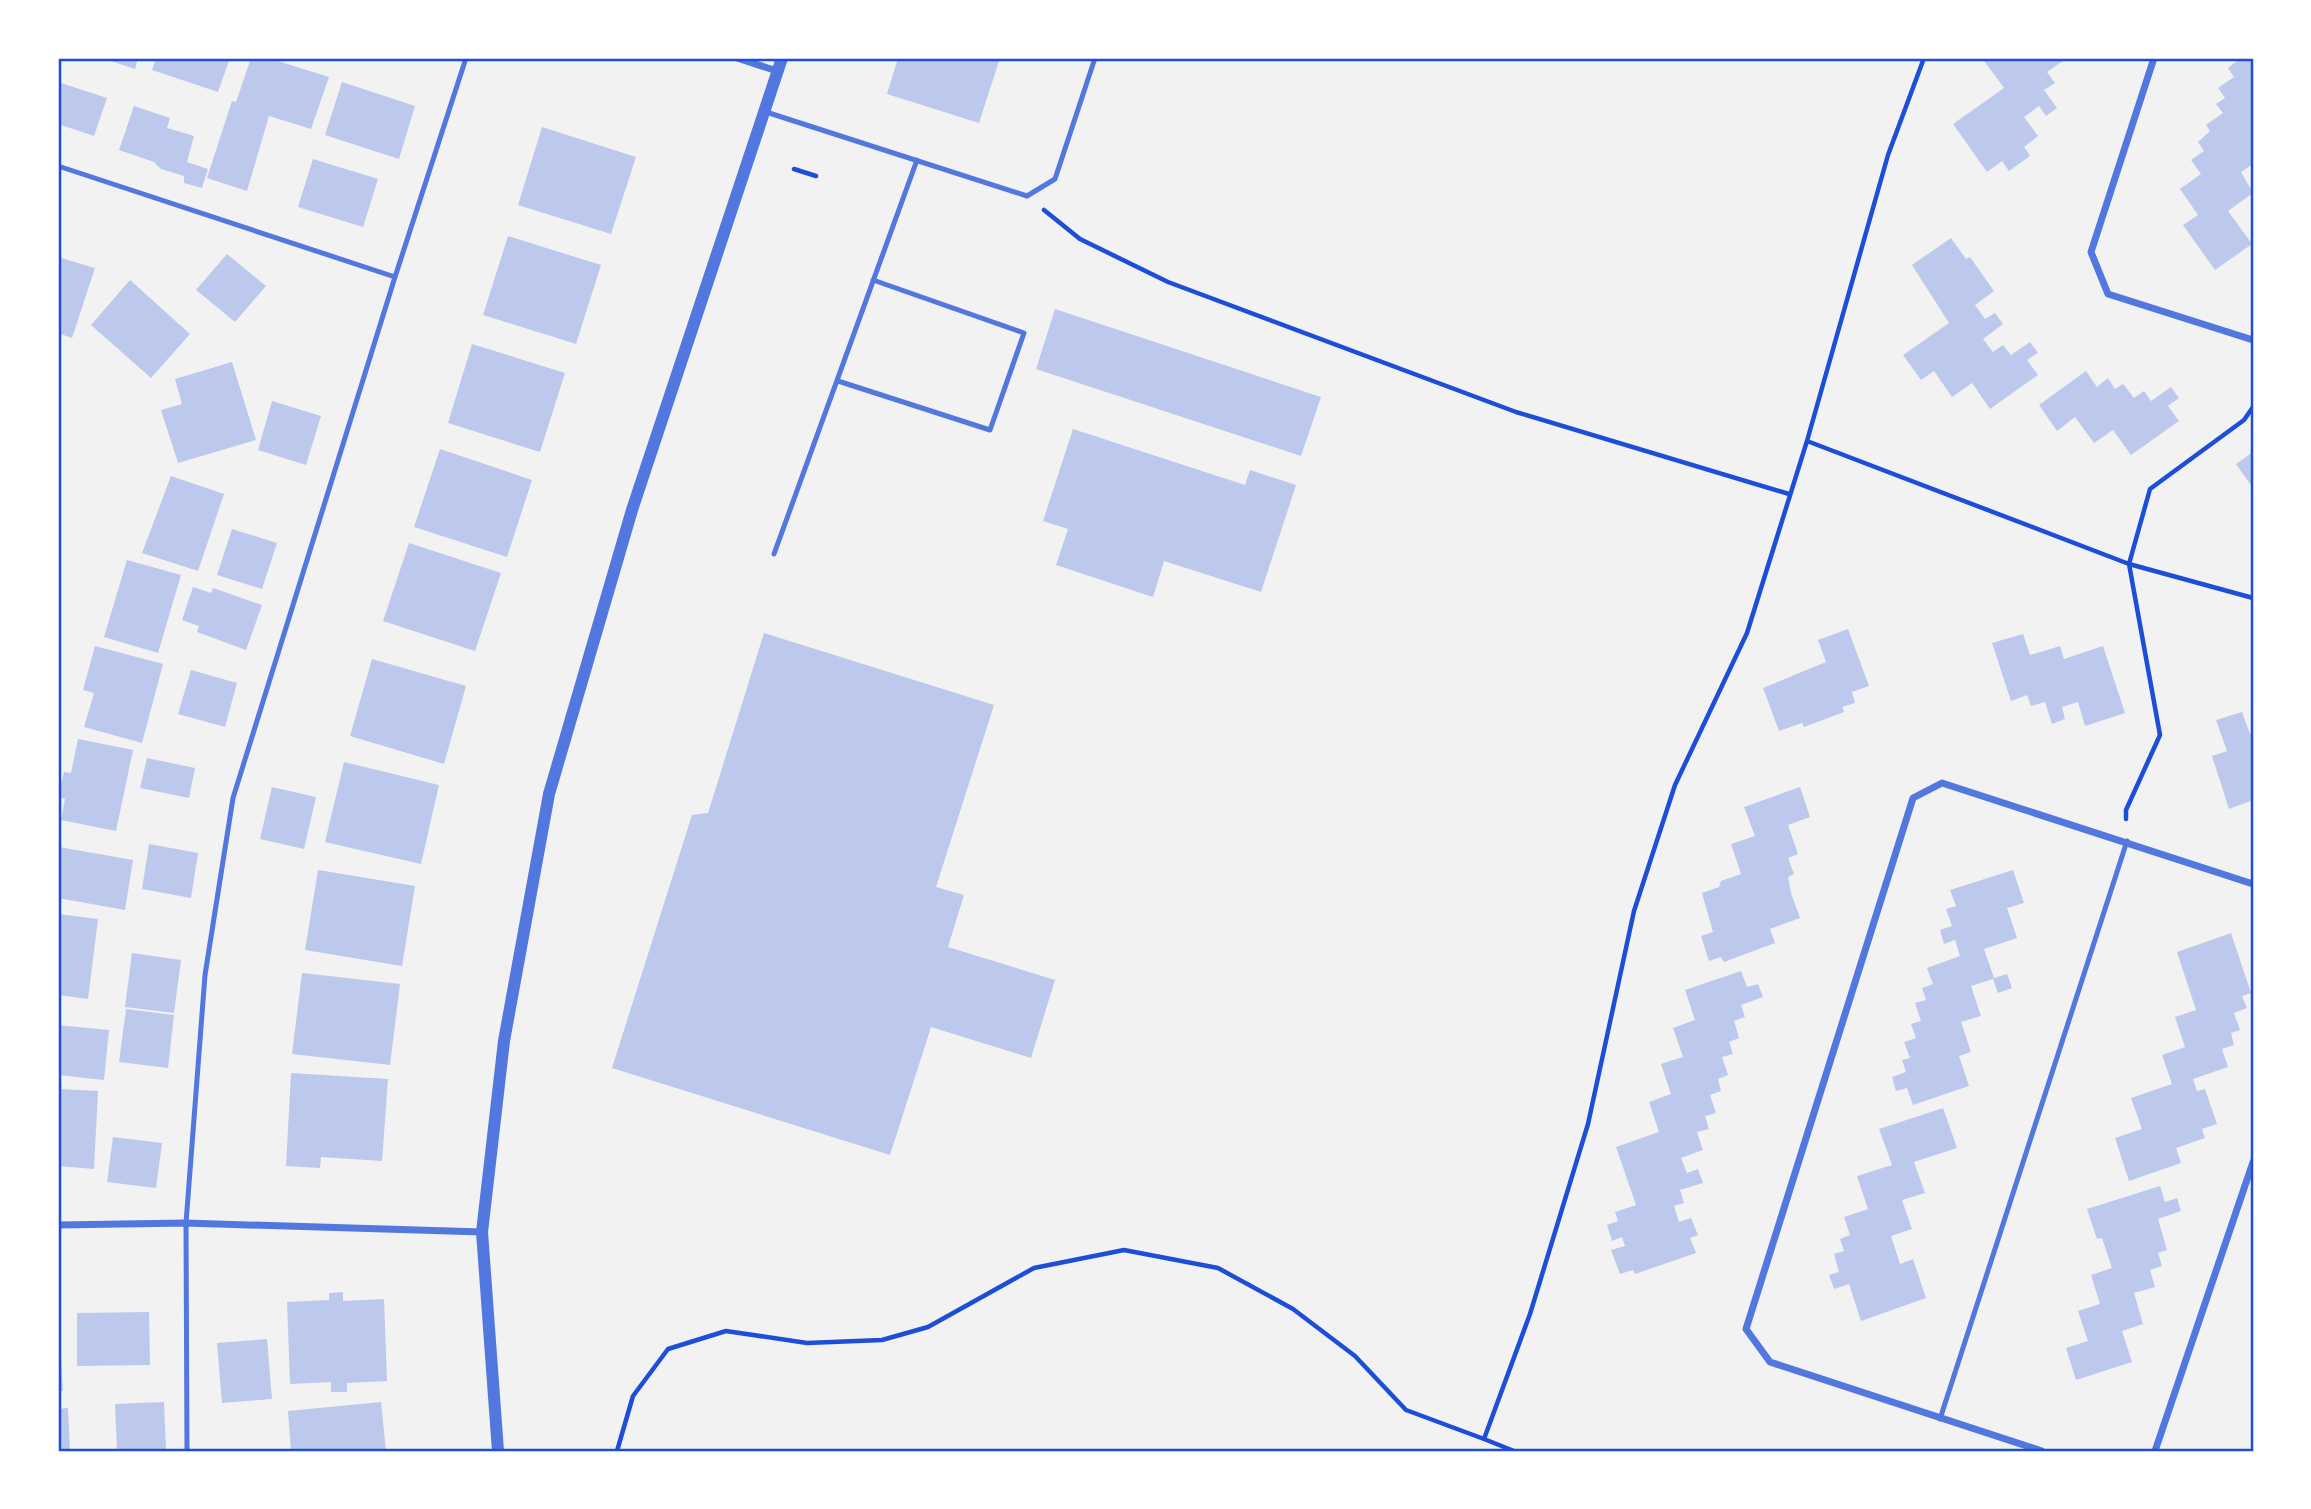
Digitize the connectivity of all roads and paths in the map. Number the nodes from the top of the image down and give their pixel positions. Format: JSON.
{"nodes":[{"id":1,"x":466,"y":58,"type":"edge"},
{"id":2,"x":737,"y":58,"type":"edge"},
{"id":3,"x":782,"y":58,"type":"edge"},
{"id":4,"x":1095,"y":58,"type":"edge"},
{"id":5,"x":1924,"y":58,"type":"edge"},
{"id":6,"x":2154,"y":58,"type":"edge"},
{"id":7,"x":777,"y":71,"type":"junction"},
{"id":8,"x":764,"y":112,"type":"junction"},
{"id":9,"x":917,"y":160,"type":"junction"},
{"id":10,"x":58,"y":166,"type":"edge"},
{"id":11,"x":794,"y":169,"type":"dead end"},
{"id":12,"x":816,"y":176,"type":"dead end"},
{"id":13,"x":1027,"y":196,"type":"junction"},
{"id":14,"x":395,"y":277,"type":"junction"},
{"id":15,"x":873,"y":280,"type":"junction"},
{"id":16,"x":2253,"y":340,"type":"edge"},
{"id":17,"x":838,"y":382,"type":"junction"},
{"id":18,"x":2253,"y":407,"type":"edge"},
{"id":19,"x":1807,"y":441,"type":"junction"},
{"id":20,"x":1789,"y":494,"type":"junction"},
{"id":21,"x":774,"y":554,"type":"dead end"},
{"id":22,"x":2129,"y":564,"type":"junction"},
{"id":23,"x":2253,"y":598,"type":"edge"},
{"id":24,"x":2127,"y":841,"type":"junction"},
{"id":25,"x":2253,"y":884,"type":"edge"},
{"id":26,"x":2253,"y":1162,"type":"edge"},
{"id":27,"x":186,"y":1223,"type":"junction"},
{"id":28,"x":58,"y":1225,"type":"edge"},
{"id":29,"x":482,"y":1232,"type":"junction"},
{"id":30,"x":1940,"y":1419,"type":"junction"},
{"id":31,"x":1484,"y":1440,"type":"junction"},
{"id":32,"x":187,"y":1451,"type":"edge"},
{"id":33,"x":498,"y":1451,"type":"edge"},
{"id":34,"x":617,"y":1451,"type":"edge"},
{"id":35,"x":1514,"y":1451,"type":"edge"},
{"id":36,"x":2042,"y":1451,"type":"edge"},
{"id":37,"x":2155,"y":1451,"type":"edge"}],
"edges":[{"from":1,"to":14,"type":"lane"},
{"from":2,"to":7,"type":"street"},
{"from":3,"to":7,"type":"street"},
{"from":4,"to":13,"type":"lane"},
{"from":5,"to":19,"type":"path"},
{"from":6,"to":16,"type":"street"},
{"from":7,"to":8,"type":"street"},
{"from":8,"to":9,"type":"lane"},
{"from":8,"to":29,"type":"street"},
{"from":9,"to":13,"type":"lane"},
{"from":9,"to":15,"type":"lane"},
{"from":10,"to":14,"type":"lane"},
{"from":11,"to":12,"type":"path"},
{"from":13,"to":20,"type":"path"},
{"from":14,"to":27,"type":"lane"},
{"from":15,"to":17,"type":"lane"},
{"from":15,"to":17,"type":"lane"},
{"from":17,"to":21,"type":"lane"},
{"from":18,"to":22,"type":"path"},
{"from":19,"to":20,"type":"path"},
{"from":19,"to":22,"type":"path"},
{"from":20,"to":31,"type":"path"},
{"from":22,"to":23,"type":"path"},
{"from":22,"to":24,"type":"path"},
{"from":24,"to":25,"type":"street"},
{"from":24,"to":30,"type":"lane"},
{"from":24,"to":30,"type":"street"},
{"from":26,"to":37,"type":"street"},
{"from":27,"to":28,"type":"street"},
{"from":27,"to":29,"type":"street"},
{"from":27,"to":32,"type":"lane"},
{"from":29,"to":33,"type":"street"},
{"from":30,"to":36,"type":"street"},
{"from":31,"to":34,"type":"path"},
{"from":31,"to":35,"type":"path"}]}
